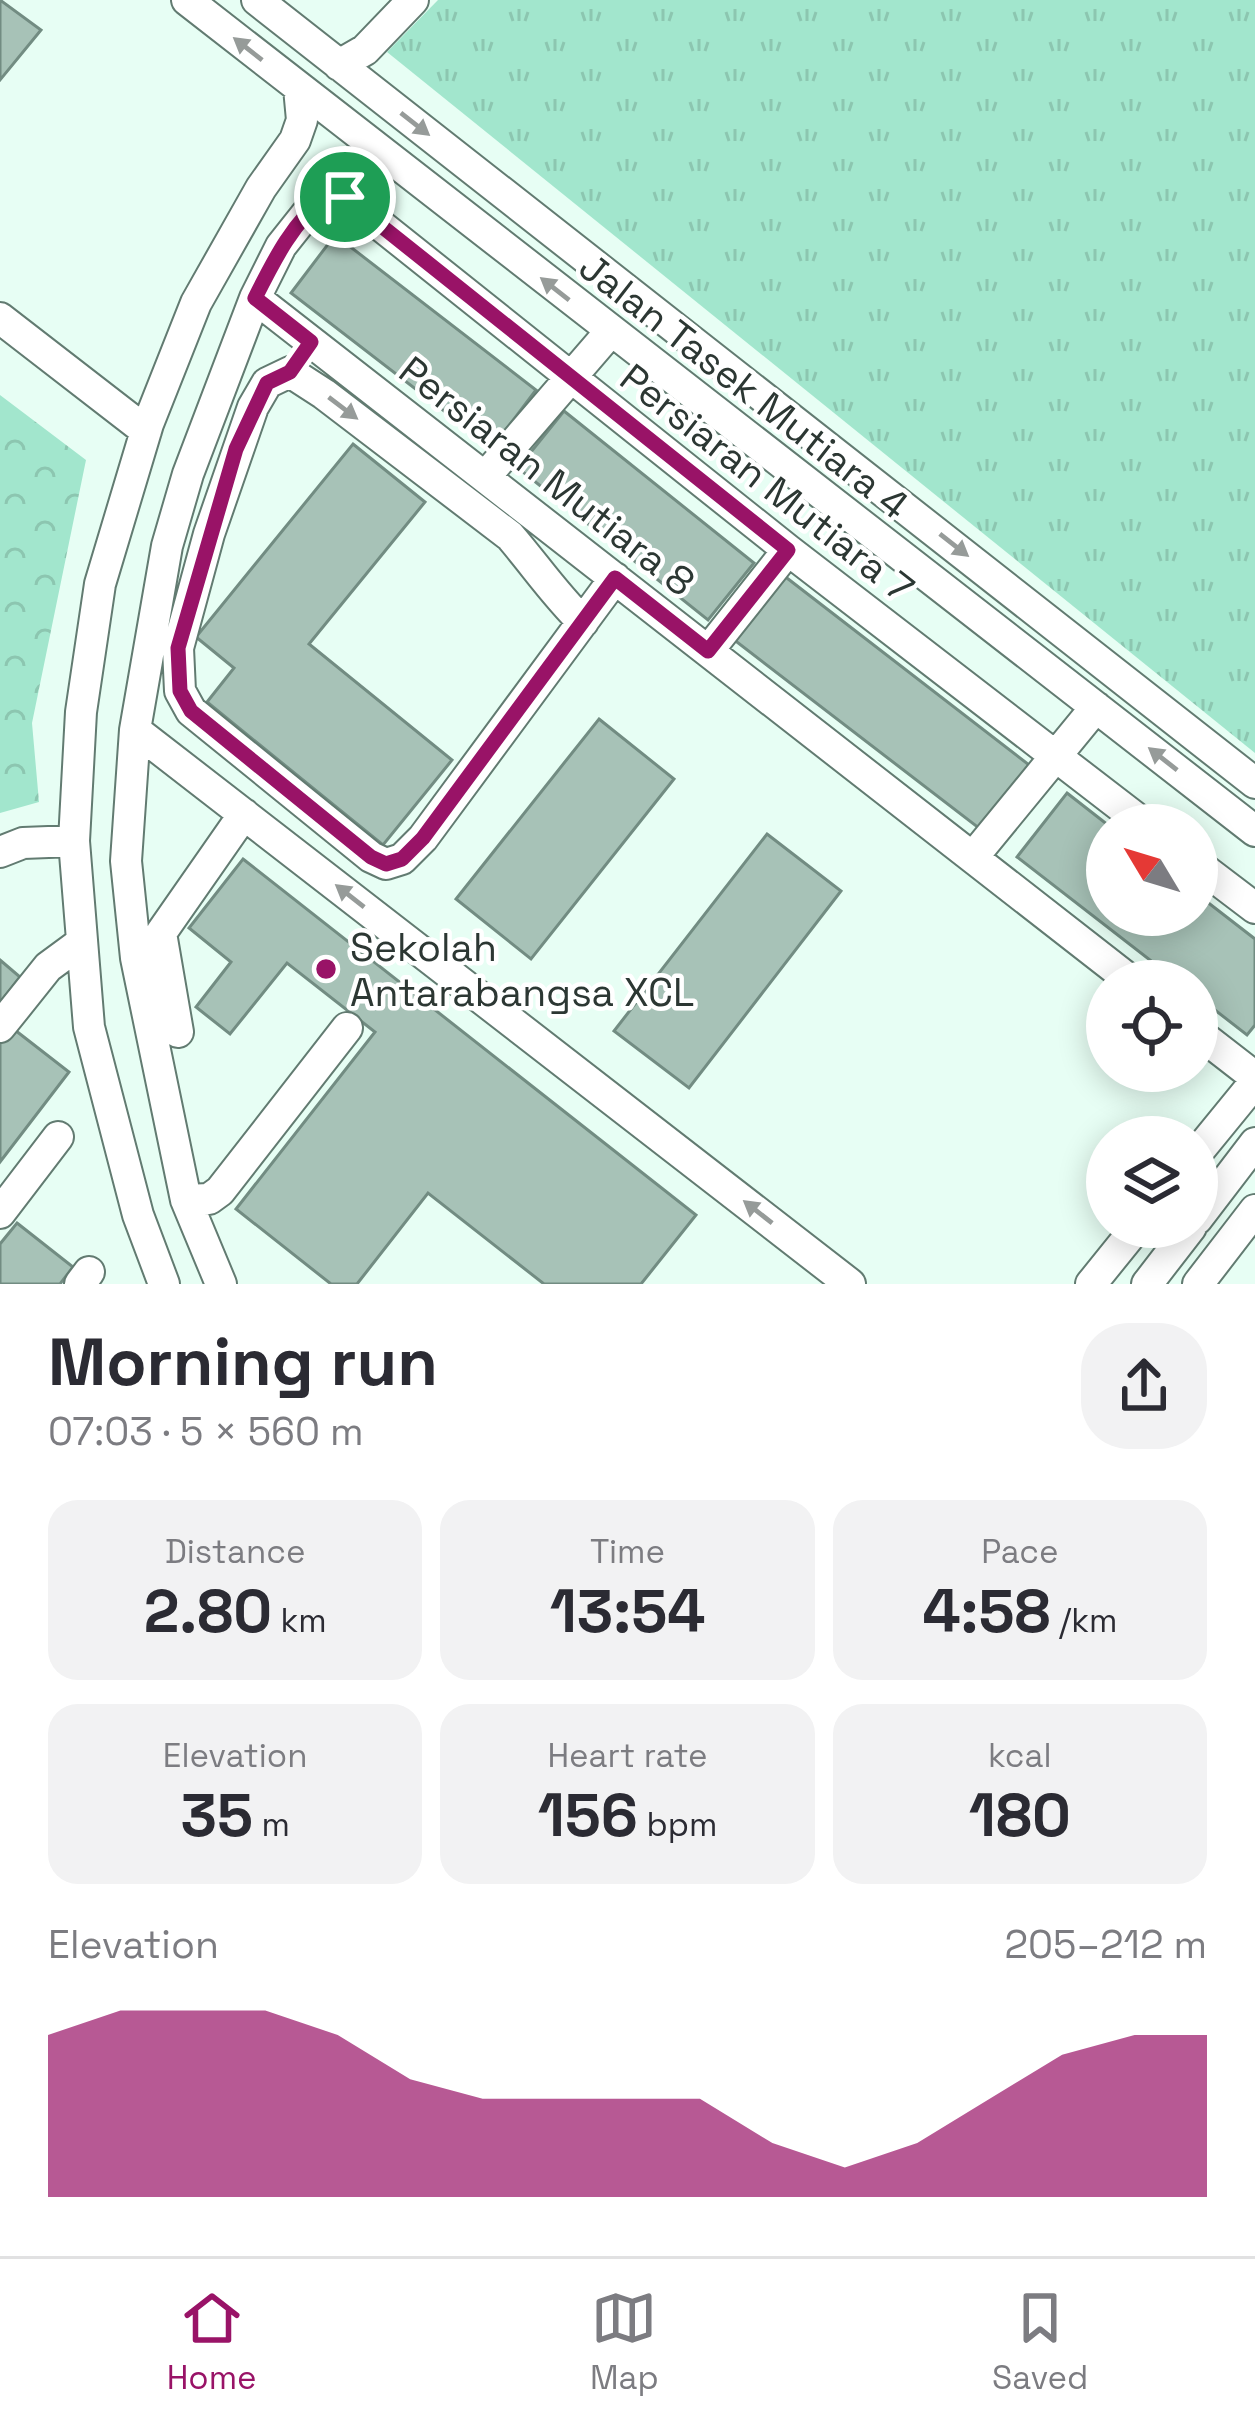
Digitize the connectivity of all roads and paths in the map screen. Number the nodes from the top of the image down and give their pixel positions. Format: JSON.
{"nodes":[{"id":1,"x":188,"y":0,"type":"edge"},
{"id":2,"x":257,"y":0,"type":"edge"},
{"id":3,"x":413,"y":0,"type":"edge"},
{"id":4,"x":355,"y":66,"type":"junction"},
{"id":5,"x":299,"y":88,"type":"junction"},
{"id":6,"x":341,"y":122,"type":"junction"},
{"id":7,"x":295,"y":140,"type":"junction"},
{"id":8,"x":255,"y":298,"type":"junction"},
{"id":9,"x":0,"y":318,"type":"edge"},
{"id":10,"x":610,"y":332,"type":"junction"},
{"id":11,"x":311,"y":342,"type":"junction"},
{"id":12,"x":290,"y":372,"type":"junction"},
{"id":13,"x":570,"y":379,"type":"junction"},
{"id":14,"x":146,"y":431,"type":"junction"},
{"id":15,"x":867,"y":476,"type":"junction"},
{"id":16,"x":485,"y":477,"type":"junction"},
{"id":17,"x":839,"y":511,"type":"junction"},
{"id":18,"x":788,"y":550,"type":"junction"},
{"id":19,"x":615,"y":578,"type":"junction"},
{"id":20,"x":583,"y":622,"type":"junction"},
{"id":21,"x":708,"y":651,"type":"junction"},
{"id":22,"x":1096,"y":706,"type":"junction"},
{"id":23,"x":135,"y":730,"type":"junction"},
{"id":24,"x":1053,"y":755,"type":"junction"},
{"id":25,"x":1255,"y":782,"type":"edge"},
{"id":26,"x":1117,"y":804,"type":"edge"},
{"id":27,"x":244,"y":814,"type":"junction"},
{"id":28,"x":1255,"y":831,"type":"edge"},
{"id":29,"x":74,"y":841,"type":"junction"},
{"id":30,"x":0,"y":851,"type":"edge"},
{"id":31,"x":973,"y":857,"type":"junction"},
{"id":32,"x":1218,"y":880,"type":"edge"},
{"id":33,"x":1255,"y":908,"type":"edge"},
{"id":34,"x":82,"y":942,"type":"junction"},
{"id":35,"x":1104,"y":960,"type":"edge"},
{"id":36,"x":0,"y":1027,"type":"edge"},
{"id":37,"x":347,"y":1028,"type":"dead end"},
{"id":38,"x":178,"y":1032,"type":"dead end"},
{"id":39,"x":1218,"y":1049,"type":"edge"},
{"id":40,"x":1255,"y":1080,"type":"edge"},
{"id":41,"x":1218,"y":1127,"type":"edge"},
{"id":42,"x":58,"y":1137,"type":"dead end"},
{"id":43,"x":1255,"y":1142,"type":"edge"},
{"id":44,"x":1218,"y":1191,"type":"edge"},
{"id":45,"x":186,"y":1200,"type":"junction"},
{"id":46,"x":1254,"y":1212,"type":"edge"},
{"id":47,"x":0,"y":1213,"type":"edge"},
{"id":48,"x":1120,"y":1248,"type":"edge"},
{"id":49,"x":1175,"y":1248,"type":"edge"},
{"id":50,"x":164,"y":1284,"type":"edge"},
{"id":51,"x":221,"y":1284,"type":"edge"},
{"id":52,"x":850,"y":1284,"type":"edge"},
{"id":53,"x":1091,"y":1284,"type":"edge"},
{"id":54,"x":1147,"y":1284,"type":"edge"},
{"id":55,"x":1198,"y":1284,"type":"edge"}],
"edges":[{"from":5,"to":1,"type":"street","name":"Jalan Tasek Mutiara 4","one_way":true},
{"from":2,"to":4,"type":"street","name":"Jalan Tasek Mutiara 4"},
{"from":3,"to":4,"type":"street"},
{"from":4,"to":15,"type":"street","name":"Jalan Tasek Mutiara 4","one_way":true},
{"from":5,"to":6,"type":"street","name":"Jalan Tasek Mutiara 4"},
{"from":5,"to":7,"type":"street"},
{"from":6,"to":7,"type":"street"},
{"from":10,"to":6,"type":"street","name":"Jalan Tasek Mutiara 4","one_way":true},
{"from":7,"to":14,"type":"street"},
{"from":8,"to":11,"type":"street","name":"Persiaran Mutiara 8"},
{"from":8,"to":13,"type":"street","name":"Persiaran Mutiara 7"},
{"from":8,"to":23,"type":"street"},
{"from":9,"to":14,"type":"street"},
{"from":10,"to":13,"type":"street"},
{"from":10,"to":17,"type":"street","name":"Jalan Tasek Mutiara 4"},
{"from":11,"to":12,"type":"street"},
{"from":11,"to":16,"type":"street","name":"Persiaran Mutiara 8"},
{"from":12,"to":20,"type":"street","one_way":true},
{"from":12,"to":20,"type":"street"},
{"from":13,"to":16,"type":"street"},
{"from":13,"to":18,"type":"street","name":"Persiaran Mutiara 7"},
{"from":14,"to":29,"type":"street"},
{"from":15,"to":17,"type":"street"},
{"from":15,"to":25,"type":"street","name":"Jalan Tasek Mutiara 4","one_way":true},
{"from":16,"to":19,"type":"street","name":"Persiaran Mutiara 8"},
{"from":17,"to":22,"type":"street","name":"Jalan Tasek Mutiara 4"},
{"from":18,"to":21,"type":"street"},
{"from":18,"to":24,"type":"street","name":"Persiaran Mutiara 7"},
{"from":19,"to":20,"type":"street"},
{"from":19,"to":21,"type":"street","name":"Persiaran Mutiara 8"},
{"from":21,"to":31,"type":"street","name":"Persiaran Mutiara 8"},
{"from":22,"to":24,"type":"street"},
{"from":28,"to":22,"type":"street","name":"Jalan Tasek Mutiara 4","one_way":true},
{"from":23,"to":27,"type":"street"},
{"from":23,"to":45,"type":"street"},
{"from":24,"to":26,"type":"street","name":"Persiaran Mutiara 7"},
{"from":24,"to":31,"type":"street"},
{"from":27,"to":38,"type":"street"},
{"from":52,"to":27,"type":"street","one_way":true},
{"from":29,"to":30,"type":"street"},
{"from":29,"to":34,"type":"street"},
{"from":31,"to":35,"type":"street","name":"Persiaran Mutiara 8"},
{"from":32,"to":33,"type":"street"},
{"from":34,"to":36,"type":"street"},
{"from":34,"to":50,"type":"street"},
{"from":37,"to":45,"type":"street"},
{"from":39,"to":40,"type":"street"},
{"from":40,"to":41,"type":"street"},
{"from":42,"to":47,"type":"street"},
{"from":43,"to":44,"type":"street"},
{"from":45,"to":51,"type":"street"},
{"from":46,"to":55,"type":"street"},
{"from":48,"to":53,"type":"street"},
{"from":49,"to":54,"type":"street"}]}
